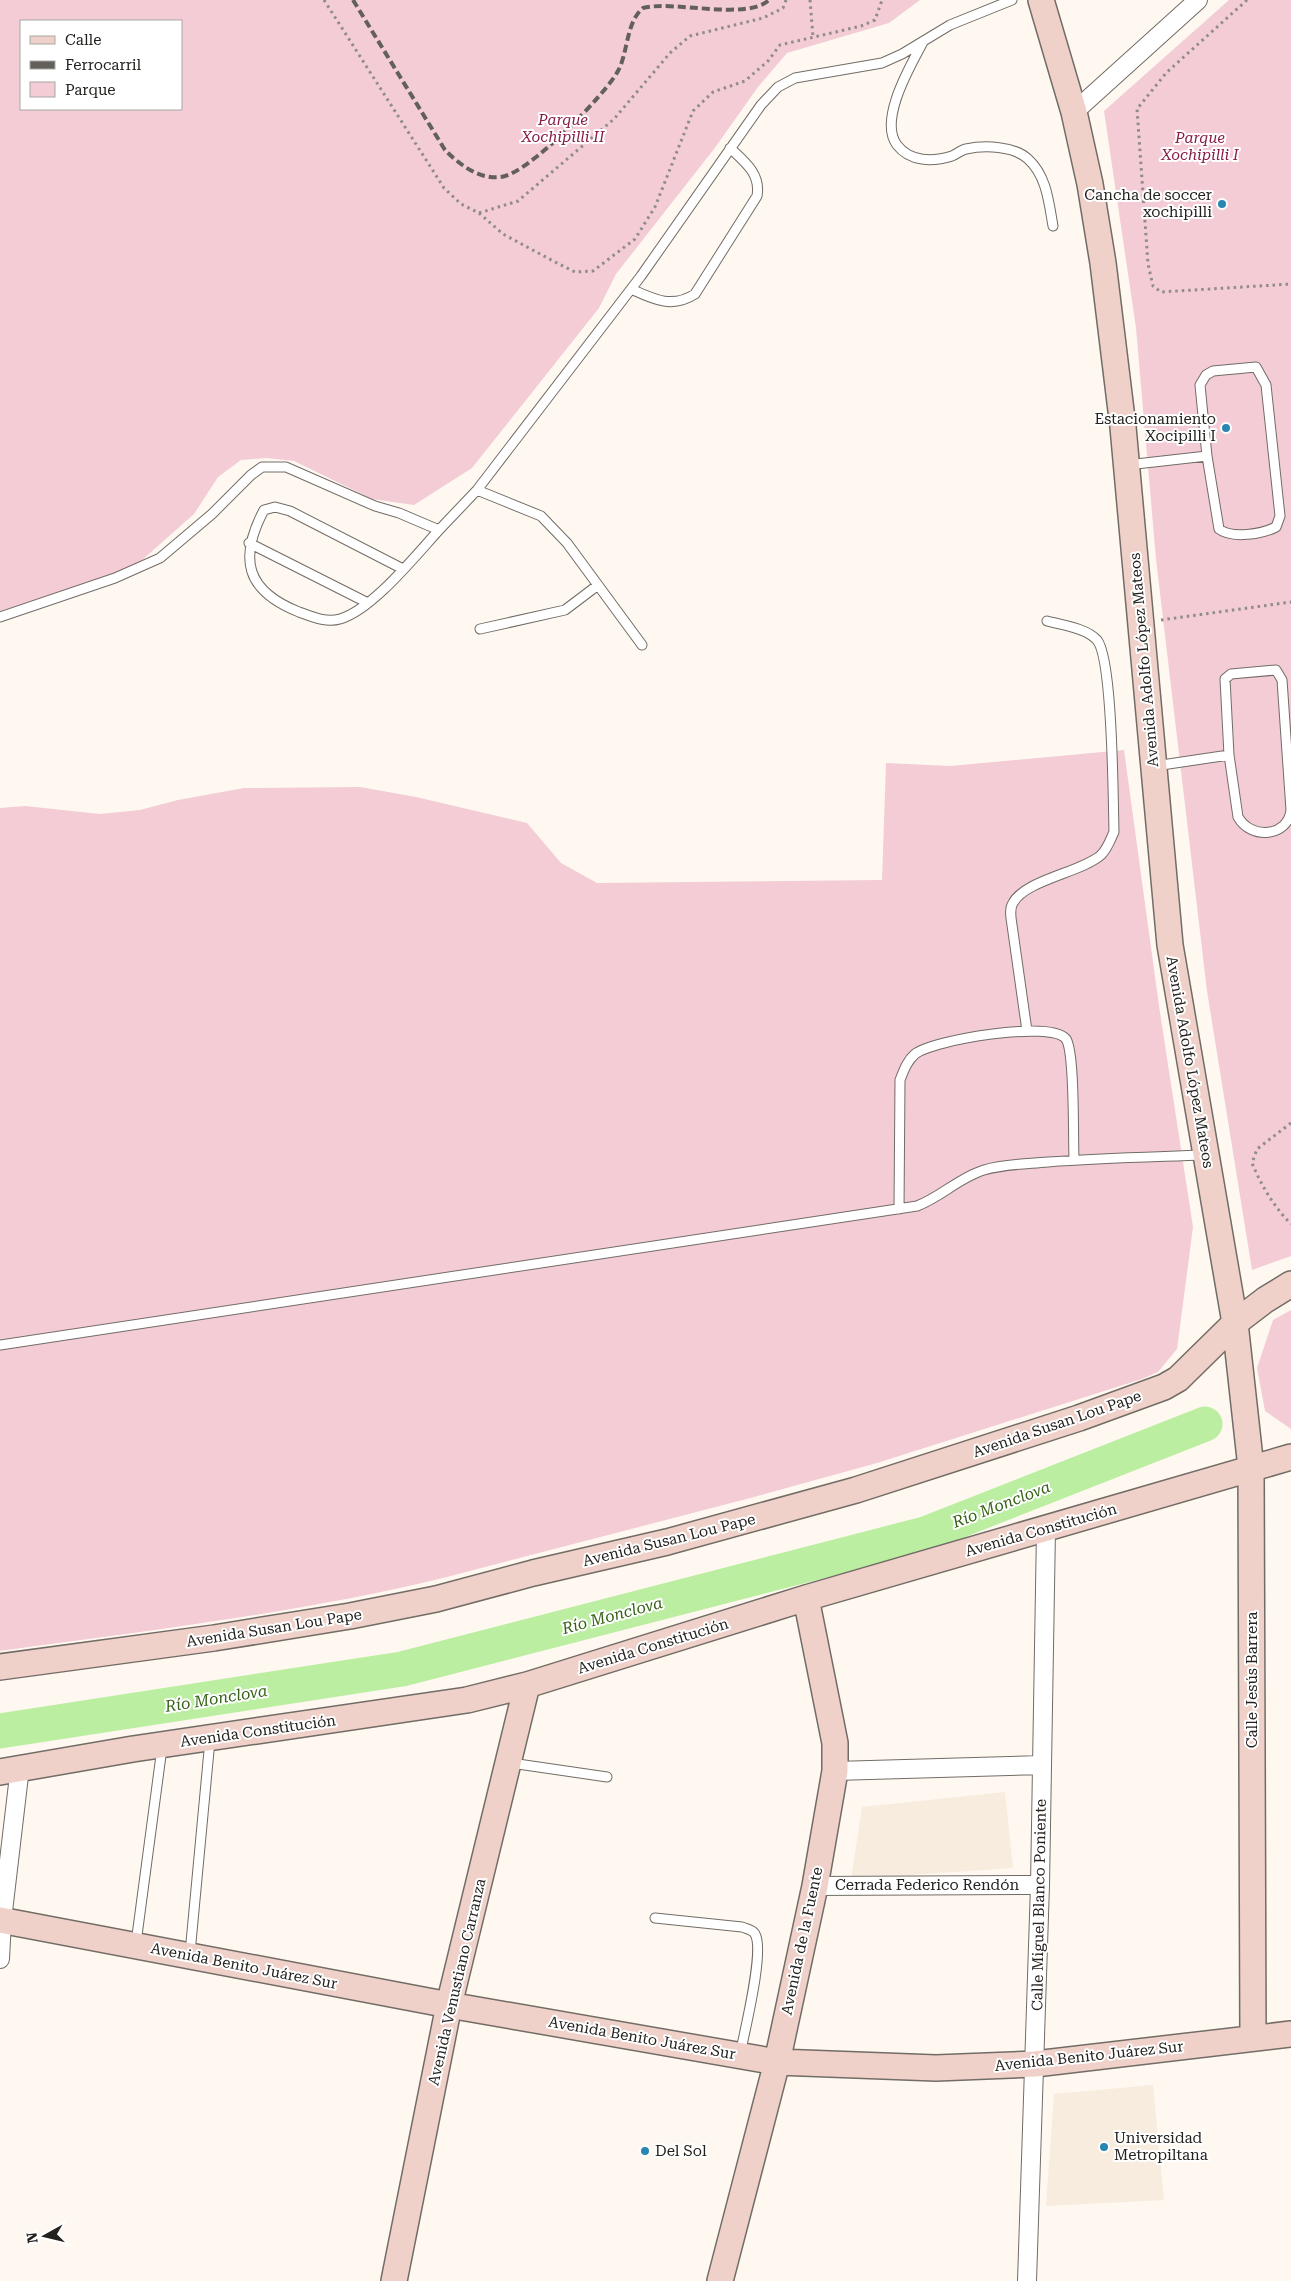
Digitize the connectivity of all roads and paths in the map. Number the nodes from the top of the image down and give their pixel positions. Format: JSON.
{"nodes":[{"id":1,"x":324,"y":0,"type":"edge"},
{"id":2,"x":786,"y":0,"type":"edge"},
{"id":3,"x":810,"y":0,"type":"edge"},
{"id":4,"x":882,"y":0,"type":"edge"},
{"id":5,"x":1012,"y":0,"type":"edge"},
{"id":6,"x":1041,"y":0,"type":"edge"},
{"id":7,"x":1198,"y":0,"type":"edge"},
{"id":8,"x":1248,"y":0,"type":"edge"},
{"id":9,"x":813,"y":38,"type":"junction"},
{"id":10,"x":924,"y":39,"type":"junction"},
{"id":11,"x":1074,"y":112,"type":"junction"},
{"id":12,"x":730,"y":148,"type":"junction"},
{"id":13,"x":479,"y":213,"type":"junction"},
{"id":14,"x":1053,"y":226,"type":"dead end"},
{"id":15,"x":1291,"y":284,"type":"edge"},
{"id":16,"x":631,"y":289,"type":"junction"},
{"id":17,"x":1207,"y":456,"type":"junction"},
{"id":18,"x":1127,"y":465,"type":"junction"},
{"id":19,"x":477,"y":490,"type":"junction"},
{"id":20,"x":439,"y":530,"type":"junction"},
{"id":21,"x":249,"y":543,"type":"junction"},
{"id":22,"x":403,"y":569,"type":"junction"},
{"id":23,"x":598,"y":585,"type":"junction"},
{"id":24,"x":1291,"y":602,"type":"edge"},
{"id":25,"x":368,"y":604,"type":"junction"},
{"id":26,"x":0,"y":617,"type":"edge"},
{"id":27,"x":1141,"y":620,"type":"junction"},
{"id":28,"x":1047,"y":621,"type":"dead end"},
{"id":29,"x":480,"y":629,"type":"dead end"},
{"id":30,"x":642,"y":645,"type":"dead end"},
{"id":31,"x":1229,"y":756,"type":"junction"},
{"id":32,"x":1154,"y":766,"type":"junction"},
{"id":33,"x":1026,"y":1031,"type":"junction"},
{"id":34,"x":1291,"y":1123,"type":"edge"},
{"id":35,"x":1205,"y":1155,"type":"junction"},
{"id":36,"x":1074,"y":1160,"type":"junction"},
{"id":37,"x":899,"y":1209,"type":"junction"},
{"id":38,"x":1291,"y":1224,"type":"edge"},
{"id":39,"x":1291,"y":1284,"type":"edge"},
{"id":40,"x":1235,"y":1323,"type":"junction"},
{"id":41,"x":0,"y":1345,"type":"edge"},
{"id":42,"x":1246,"y":1422,"type":"junction"},
{"id":43,"x":1291,"y":1455,"type":"edge"},
{"id":44,"x":1251,"y":1468,"type":"junction"},
{"id":45,"x":1207,"y":1481,"type":"junction"},
{"id":46,"x":1046,"y":1528,"type":"junction"},
{"id":47,"x":806,"y":1598,"type":"junction"},
{"id":48,"x":0,"y":1667,"type":"edge"},
{"id":49,"x":527,"y":1685,"type":"junction"},
{"id":50,"x":210,"y":1738,"type":"junction"},
{"id":51,"x":162,"y":1745,"type":"junction"},
{"id":52,"x":508,"y":1762,"type":"junction"},
{"id":53,"x":1042,"y":1765,"type":"junction"},
{"id":54,"x":10,"y":1770,"type":"edge"},
{"id":55,"x":835,"y":1771,"type":"junction"},
{"id":56,"x":607,"y":1777,"type":"dead end"},
{"id":57,"x":1040,"y":1885,"type":"junction"},
{"id":58,"x":815,"y":1886,"type":"junction"},
{"id":59,"x":655,"y":1918,"type":"dead end"},
{"id":60,"x":1,"y":1920,"type":"edge"},
{"id":61,"x":136,"y":1946,"type":"junction"},
{"id":62,"x":190,"y":1956,"type":"junction"},
{"id":63,"x":0,"y":1959,"type":"edge"},
{"id":64,"x":450,"y":2005,"type":"junction"},
{"id":65,"x":1291,"y":2034,"type":"edge"},
{"id":66,"x":1253,"y":2038,"type":"junction"},
{"id":67,"x":740,"y":2055,"type":"junction"},
{"id":68,"x":777,"y":2062,"type":"junction"},
{"id":69,"x":1035,"y":2064,"type":"junction"},
{"id":70,"x":394,"y":2281,"type":"edge"},
{"id":71,"x":720,"y":2281,"type":"edge"},
{"id":72,"x":1027,"y":2281,"type":"edge"}],
"edges":[{"from":1,"to":13,"type":"path"},
{"from":2,"to":13,"type":"path"},
{"from":3,"to":9,"type":"path"},
{"from":4,"to":9,"type":"path"},
{"from":5,"to":10,"type":"lane"},
{"from":6,"to":11,"type":"street","name":"Avenida Adolfo López Mateos"},
{"from":7,"to":11,"type":"street"},
{"from":8,"to":15,"type":"path"},
{"from":9,"to":13,"type":"path"},
{"from":10,"to":12,"type":"lane"},
{"from":10,"to":14,"type":"lane"},
{"from":11,"to":18,"type":"street","name":"Avenida Adolfo López Mateos"},
{"from":12,"to":16,"type":"lane"},
{"from":12,"to":16,"type":"lane"},
{"from":16,"to":19,"type":"lane"},
{"from":17,"to":17,"type":"lane"},
{"from":17,"to":18,"type":"lane"},
{"from":18,"to":27,"type":"street","name":"Avenida Adolfo López Mateos"},
{"from":19,"to":20,"type":"lane"},
{"from":19,"to":23,"type":"lane"},
{"from":20,"to":22,"type":"lane"},
{"from":20,"to":26,"type":"lane"},
{"from":21,"to":22,"type":"lane"},
{"from":21,"to":25,"type":"lane"},
{"from":21,"to":25,"type":"lane"},
{"from":22,"to":25,"type":"lane"},
{"from":23,"to":29,"type":"lane"},
{"from":23,"to":30,"type":"lane"},
{"from":24,"to":27,"type":"path"},
{"from":27,"to":32,"type":"street","name":"Avenida Adolfo López Mateos"},
{"from":28,"to":33,"type":"lane"},
{"from":31,"to":31,"type":"lane"},
{"from":31,"to":32,"type":"lane"},
{"from":32,"to":35,"type":"street","name":"Avenida Adolfo López Mateos"},
{"from":33,"to":36,"type":"lane"},
{"from":33,"to":37,"type":"lane"},
{"from":34,"to":38,"type":"path"},
{"from":35,"to":36,"type":"lane"},
{"from":35,"to":40,"type":"street","name":"Avenida Adolfo López Mateos"},
{"from":36,"to":37,"type":"lane"},
{"from":37,"to":41,"type":"lane"},
{"from":39,"to":40,"type":"street","name":"Avenida Susan Lou Pape"},
{"from":40,"to":42,"type":"street","name":"Calle Jesús Barrera"},
{"from":40,"to":48,"type":"street","name":"Avenida Susan Lou Pape"},
{"from":42,"to":43,"type":"street"},
{"from":42,"to":44,"type":"street","name":"Calle Jesús Barrera"},
{"from":42,"to":45,"type":"street"},
{"from":43,"to":44,"type":"street","name":"Avenida Constitución"},
{"from":44,"to":45,"type":"street","name":"Avenida Constitución"},
{"from":44,"to":66,"type":"street","name":"Calle Jesús Barrera"},
{"from":45,"to":46,"type":"street","name":"Avenida Constitución"},
{"from":46,"to":47,"type":"street","name":"Avenida Constitución"},
{"from":46,"to":53,"type":"street","name":"Calle Miguel Blanco Poniente"},
{"from":47,"to":49,"type":"street","name":"Avenida Constitución"},
{"from":47,"to":55,"type":"street","name":"Avenida de la Fuente"},
{"from":49,"to":50,"type":"street","name":"Avenida Constitución"},
{"from":49,"to":52,"type":"street","name":"Avenida Venustiano Carranza"},
{"from":50,"to":51,"type":"street","name":"Avenida Constitución"},
{"from":50,"to":62,"type":"lane"},
{"from":51,"to":54,"type":"street","name":"Avenida Constitución"},
{"from":51,"to":61,"type":"lane"},
{"from":52,"to":56,"type":"lane"},
{"from":52,"to":64,"type":"street","name":"Avenida Venustiano Carranza"},
{"from":53,"to":55,"type":"street"},
{"from":53,"to":57,"type":"street","name":"Calle Miguel Blanco Poniente"},
{"from":54,"to":60,"type":"street"},
{"from":55,"to":58,"type":"street","name":"Avenida de la Fuente"},
{"from":57,"to":58,"type":"street","name":"Cerrada Federico Rendón"},
{"from":57,"to":69,"type":"street","name":"Calle Miguel Blanco Poniente"},
{"from":58,"to":68,"type":"street","name":"Avenida de la Fuente"},
{"from":59,"to":67,"type":"lane"},
{"from":60,"to":61,"type":"street","name":"Avenida Benito Juárez Sur"},
{"from":60,"to":63,"type":"street"},
{"from":61,"to":62,"type":"street","name":"Avenida Benito Juárez Sur"},
{"from":62,"to":64,"type":"street","name":"Avenida Benito Juárez Sur"},
{"from":64,"to":67,"type":"street","name":"Avenida Benito Juárez Sur"},
{"from":64,"to":70,"type":"street","name":"Avenida Venustiano Carranza"},
{"from":65,"to":66,"type":"street","name":"Avenida Benito Juárez Sur"},
{"from":66,"to":69,"type":"street","name":"Avenida Benito Juárez Sur"},
{"from":67,"to":68,"type":"street","name":"Avenida Benito Juárez Sur"},
{"from":68,"to":69,"type":"street","name":"Avenida Benito Juárez Sur"},
{"from":68,"to":71,"type":"street","name":"Avenida de la Fuente"},
{"from":69,"to":72,"type":"street","name":"Calle Miguel Blanco Poniente"}]}
